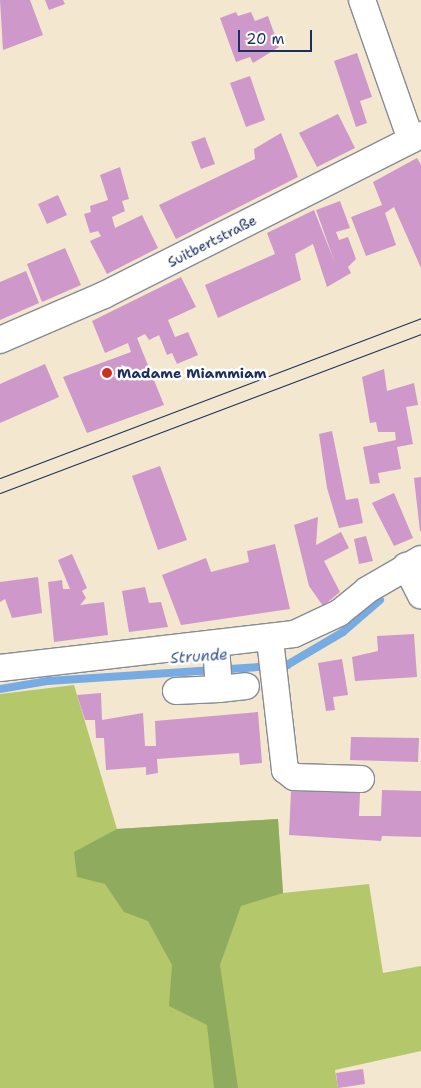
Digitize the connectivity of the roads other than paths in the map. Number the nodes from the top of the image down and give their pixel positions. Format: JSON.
{"nodes":[{"id":1,"x":362,"y":0,"type":"edge"},
{"id":2,"x":416,"y":138,"type":"edge"},
{"id":3,"x":0,"y":340,"type":"edge"},
{"id":4,"x":416,"y":564,"type":"edge"},
{"id":5,"x":421,"y":595,"type":"edge"},
{"id":6,"x":273,"y":658,"type":"junction"},
{"id":7,"x":0,"y":668,"type":"edge"},
{"id":8,"x":217,"y":669,"type":"junction"},
{"id":9,"x":246,"y":686,"type":"dead end"},
{"id":10,"x":176,"y":692,"type":"dead end"},
{"id":11,"x":361,"y":779,"type":"dead end"}],
"edges":[{"from":1,"to":2,"type":"street"},
{"from":2,"to":3,"type":"street","name":"Suitbertstraße"},
{"from":4,"to":5,"type":"street"},
{"from":4,"to":6,"type":"street"},
{"from":6,"to":8,"type":"street"},
{"from":6,"to":11,"type":"street"},
{"from":7,"to":8,"type":"street"},
{"from":8,"to":9,"type":"street"},
{"from":8,"to":10,"type":"street"}]}
